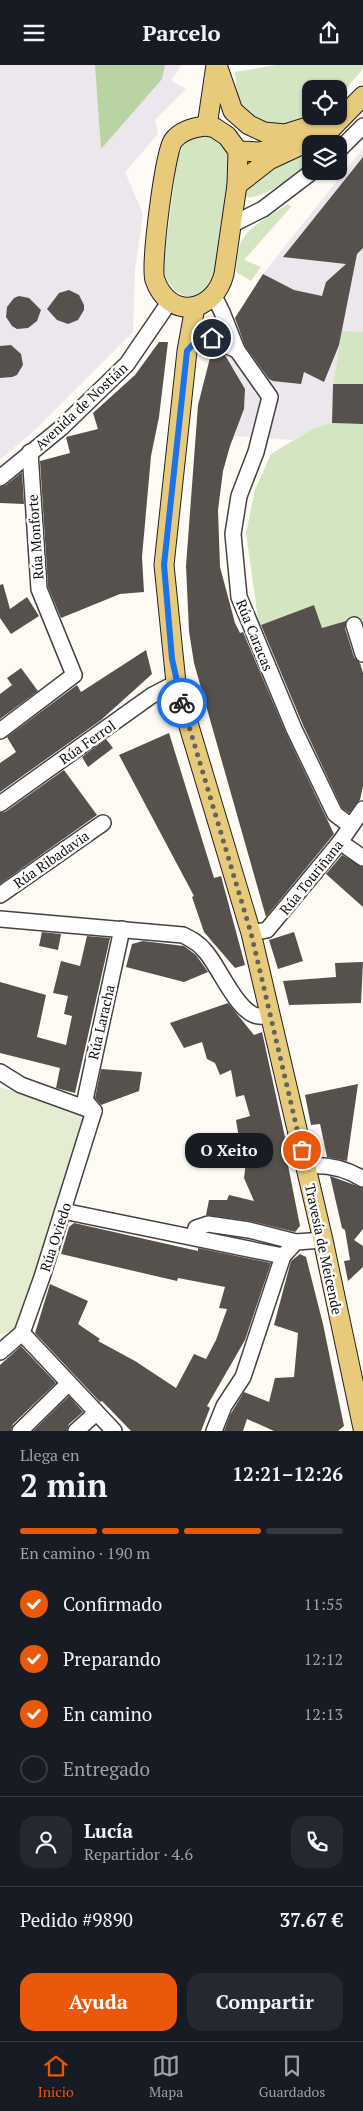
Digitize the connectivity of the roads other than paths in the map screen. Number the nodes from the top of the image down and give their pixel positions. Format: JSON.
{"nodes":[{"id":1,"x":216,"y":65,"type":"edge"},
{"id":2,"x":360,"y":100,"type":"edge"},
{"id":3,"x":347,"y":108,"type":"edge"},
{"id":4,"x":309,"y":125,"type":"edge"},
{"id":5,"x":321,"y":125,"type":"edge"},
{"id":6,"x":207,"y":126,"type":"junction"},
{"id":7,"x":363,"y":126,"type":"edge"},
{"id":8,"x":347,"y":142,"type":"edge"},
{"id":9,"x":238,"y":151,"type":"junction"},
{"id":10,"x":302,"y":179,"type":"edge"},
{"id":11,"x":237,"y":185,"type":"junction"},
{"id":12,"x":231,"y":225,"type":"junction"},
{"id":13,"x":214,"y":297,"type":"junction"},
{"id":14,"x":170,"y":301,"type":"junction"},
{"id":15,"x":195,"y":307,"type":"junction"},
{"id":16,"x":237,"y":350,"type":"junction"},
{"id":17,"x":187,"y":351,"type":"junction"},
{"id":18,"x":30,"y":452,"type":"junction"},
{"id":19,"x":0,"y":478,"type":"edge"},
{"id":20,"x":354,"y":625,"type":"dead end"},
{"id":21,"x":363,"y":654,"type":"edge"},
{"id":22,"x":176,"y":683,"type":"junction"},
{"id":23,"x":0,"y":731,"type":"edge"},
{"id":24,"x":0,"y":804,"type":"edge"},
{"id":25,"x":363,"y":809,"type":"edge"},
{"id":26,"x":103,"y":823,"type":"dead end"},
{"id":27,"x":351,"y":826,"type":"junction"},
{"id":28,"x":340,"y":842,"type":"junction"},
{"id":29,"x":363,"y":857,"type":"edge"},
{"id":30,"x":0,"y":895,"type":"edge"},
{"id":31,"x":0,"y":919,"type":"edge"},
{"id":32,"x":122,"y":929,"type":"junction"},
{"id":33,"x":251,"y":933,"type":"junction"},
{"id":34,"x":271,"y":1014,"type":"junction"},
{"id":35,"x":0,"y":1072,"type":"edge"},
{"id":36,"x":94,"y":1111,"type":"junction"},
{"id":37,"x":306,"y":1166,"type":"junction"},
{"id":38,"x":363,"y":1179,"type":"edge"},
{"id":39,"x":63,"y":1211,"type":"junction"},
{"id":40,"x":193,"y":1237,"type":"junction"},
{"id":41,"x":323,"y":1240,"type":"junction"},
{"id":42,"x":296,"y":1243,"type":"junction"},
{"id":43,"x":283,"y":1256,"type":"junction"},
{"id":44,"x":22,"y":1333,"type":"junction"},
{"id":45,"x":0,"y":1352,"type":"edge"},
{"id":46,"x":69,"y":1383,"type":"junction"},
{"id":47,"x":96,"y":1413,"type":"junction"},
{"id":48,"x":363,"y":1428,"type":"edge"},
{"id":49,"x":20,"y":1431,"type":"edge"},
{"id":50,"x":76,"y":1431,"type":"edge"},
{"id":51,"x":114,"y":1431,"type":"edge"},
{"id":52,"x":214,"y":1431,"type":"edge"}],
"edges":[{"from":1,"to":4,"type":"main road"},
{"from":1,"to":6,"type":"main road"},
{"from":2,"to":3,"type":"main road"},
{"from":2,"to":11,"type":"main road"},
{"from":5,"to":9,"type":"main road"},
{"from":6,"to":9,"type":"main road"},
{"from":6,"to":14,"type":"main road"},
{"from":7,"to":8,"type":"street"},
{"from":9,"to":11,"type":"main road"},
{"from":10,"to":12,"type":"street"},
{"from":11,"to":12,"type":"main road"},
{"from":12,"to":13,"type":"main road"},
{"from":13,"to":15,"type":"main road"},
{"from":13,"to":16,"type":"street","name":"Rúa Caracas"},
{"from":14,"to":15,"type":"main road"},
{"from":14,"to":18,"type":"street","name":"Avenida de Nostián"},
{"from":15,"to":17,"type":"main road","name":"Travesía de Meicende"},
{"from":16,"to":17,"type":"street","name":"Rúa Caracas"},
{"from":16,"to":27,"type":"street","name":"Rúa Caracas"},
{"from":17,"to":22,"type":"main road","name":"Travesía de Meicende"},
{"from":18,"to":19,"type":"street","name":"Avenida de Nostián"},
{"from":18,"to":23,"type":"street","name":"Rúa Monforte"},
{"from":20,"to":21,"type":"street"},
{"from":22,"to":24,"type":"street","name":"Rúa Ferrol"},
{"from":22,"to":33,"type":"main road","name":"Travesía de Meicende"},
{"from":25,"to":27,"type":"street","name":"Rúa Touriñana"},
{"from":26,"to":30,"type":"street","name":"Rúa Ribadavia"},
{"from":27,"to":28,"type":"street","name":"Rúa Touriñana"},
{"from":28,"to":29,"type":"street"},
{"from":28,"to":33,"type":"street","name":"Rúa Touriñana"},
{"from":31,"to":32,"type":"street"},
{"from":32,"to":34,"type":"street"},
{"from":32,"to":36,"type":"street","name":"Rúa Laracha"},
{"from":33,"to":34,"type":"main road","name":"Travesía de Meicende"},
{"from":34,"to":37,"type":"main road","name":"Travesía de Meicende"},
{"from":35,"to":36,"type":"street"},
{"from":36,"to":39,"type":"street","name":"Rúa Oviedo"},
{"from":37,"to":38,"type":"street"},
{"from":37,"to":41,"type":"main road","name":"Travesía de Meicende"},
{"from":39,"to":40,"type":"street"},
{"from":39,"to":44,"type":"street","name":"Rúa Oviedo"},
{"from":40,"to":42,"type":"street"},
{"from":40,"to":43,"type":"street"},
{"from":41,"to":42,"type":"street"},
{"from":41,"to":48,"type":"main road","name":"Travesía de Meicende"},
{"from":42,"to":43,"type":"street"},
{"from":43,"to":52,"type":"street"},
{"from":44,"to":45,"type":"street"},
{"from":44,"to":46,"type":"street"},
{"from":46,"to":47,"type":"street"},
{"from":46,"to":49,"type":"street"},
{"from":47,"to":50,"type":"street"},
{"from":47,"to":51,"type":"street"}]}
